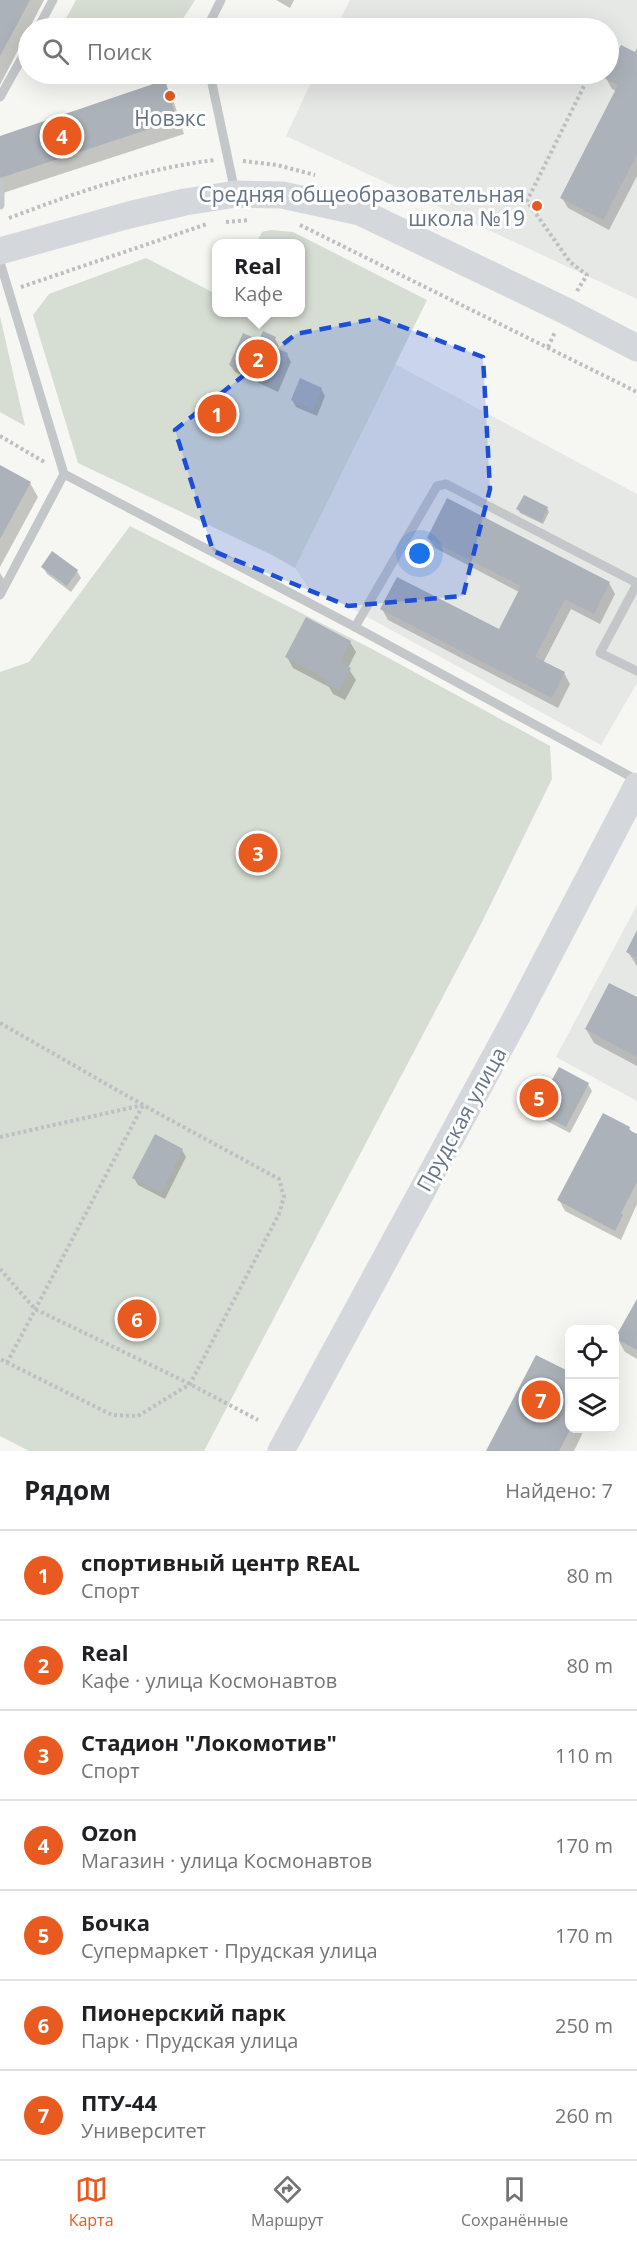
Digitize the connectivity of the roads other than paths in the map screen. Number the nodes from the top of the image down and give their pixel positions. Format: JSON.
{"nodes":[{"id":1,"x":53,"y":0,"type":"edge"},
{"id":2,"x":220,"y":0,"type":"edge"},
{"id":3,"x":43,"y":18,"type":"edge"},
{"id":4,"x":212,"y":18,"type":"edge"},
{"id":5,"x":18,"y":64,"type":"edge"},
{"id":6,"x":212,"y":84,"type":"edge"},
{"id":7,"x":0,"y":97,"type":"edge"},
{"id":8,"x":0,"y":184,"type":"edge"},
{"id":9,"x":236,"y":194,"type":"junction"},
{"id":10,"x":0,"y":205,"type":"edge"},
{"id":11,"x":0,"y":252,"type":"edge"},
{"id":12,"x":0,"y":262,"type":"edge"},
{"id":13,"x":637,"y":348,"type":"edge"},
{"id":14,"x":64,"y":474,"type":"junction"},
{"id":15,"x":637,"y":584,"type":"edge"},
{"id":16,"x":0,"y":595,"type":"edge"},
{"id":17,"x":355,"y":627,"type":"junction"},
{"id":18,"x":637,"y":671,"type":"edge"},
{"id":19,"x":637,"y":780,"type":"edge"},
{"id":20,"x":637,"y":786,"type":"edge"},
{"id":21,"x":281,"y":1451,"type":"edge"}],
"edges":[{"from":1,"to":3,"type":"lane"},
{"from":2,"to":4,"type":"lane"},
{"from":5,"to":7,"type":"lane"},
{"from":6,"to":9,"type":"lane"},
{"from":8,"to":10,"type":"lane"},
{"from":9,"to":11,"type":"street"},
{"from":9,"to":13,"type":"street"},
{"from":12,"to":14,"type":"lane"},
{"from":14,"to":16,"type":"lane"},
{"from":14,"to":17,"type":"lane"},
{"from":15,"to":17,"type":"lane"},
{"from":15,"to":18,"type":"lane"},
{"from":17,"to":19,"type":"lane"},
{"from":20,"to":21,"type":"street","name":"Прудская улица"}]}
